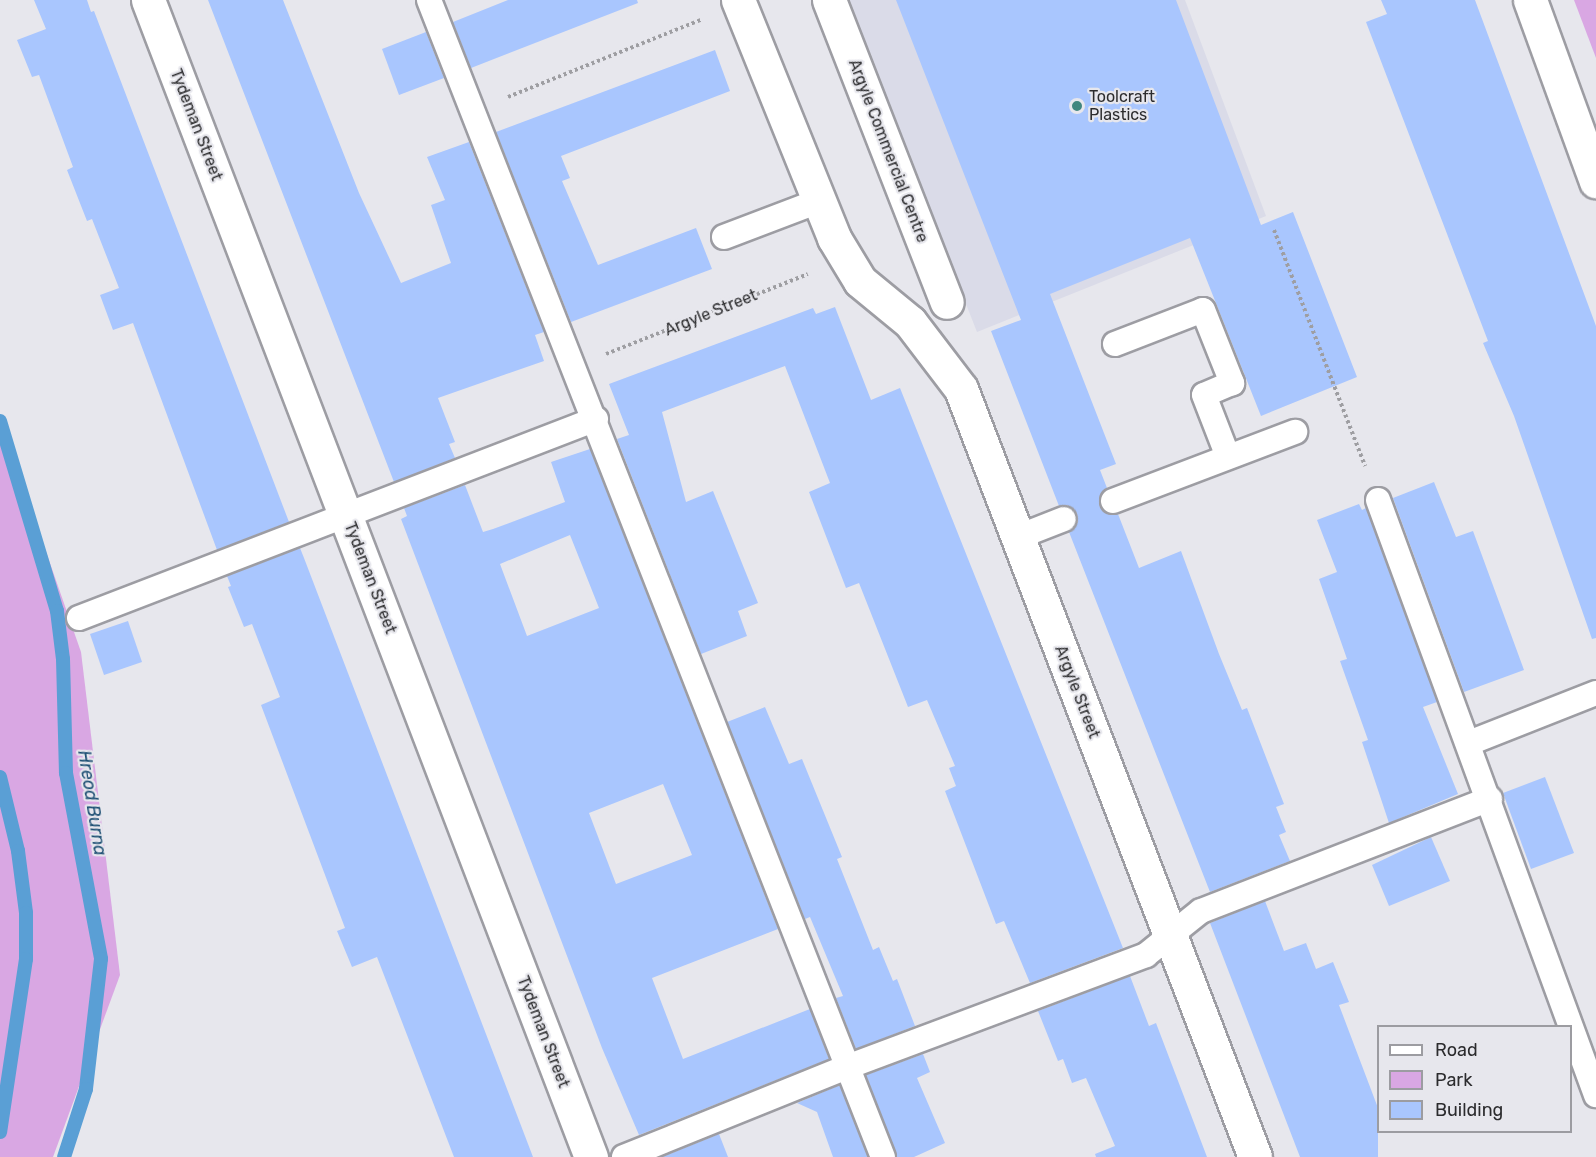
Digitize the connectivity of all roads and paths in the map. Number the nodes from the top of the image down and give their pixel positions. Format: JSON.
{"nodes":[{"id":1,"x":148,"y":0,"type":"edge"},
{"id":2,"x":429,"y":0,"type":"edge"},
{"id":3,"x":829,"y":0,"type":"edge"},
{"id":4,"x":1530,"y":0,"type":"edge"},
{"id":5,"x":739,"y":2,"type":"edge"},
{"id":6,"x":474,"y":111,"type":"junction"},
{"id":7,"x":1596,"y":181,"type":"edge"},
{"id":8,"x":819,"y":201,"type":"junction"},
{"id":9,"x":1274,"y":230,"type":"dead end"},
{"id":10,"x":724,"y":237,"type":"dead end"},
{"id":11,"x":847,"y":259,"type":"junction"},
{"id":12,"x":946,"y":302,"type":"dead end"},
{"id":13,"x":1114,"y":345,"type":"dead end"},
{"id":14,"x":575,"y":366,"type":"junction"},
{"id":15,"x":596,"y":419,"type":"junction"},
{"id":16,"x":1295,"y":432,"type":"dead end"},
{"id":17,"x":1228,"y":457,"type":"junction"},
{"id":18,"x":1378,"y":500,"type":"joint"},
{"id":19,"x":1113,"y":501,"type":"dead end"},
{"id":20,"x":346,"y":517,"type":"junction"},
{"id":21,"x":1064,"y":519,"type":"dead end"},
{"id":22,"x":1018,"y":537,"type":"junction"},
{"id":23,"x":79,"y":618,"type":"dead end"},
{"id":24,"x":1596,"y":693,"type":"edge"},
{"id":25,"x":1469,"y":743,"type":"junction"},
{"id":26,"x":1490,"y":799,"type":"junction"},
{"id":27,"x":1169,"y":934,"type":"junction"},
{"id":28,"x":1571,"y":1025,"type":"edge"},
{"id":29,"x":1572,"y":1026,"type":"edge"},
{"id":30,"x":847,"y":1067,"type":"junction"},
{"id":31,"x":1596,"y":1093,"type":"edge"},
{"id":32,"x":591,"y":1157,"type":"edge"},
{"id":33,"x":624,"y":1157,"type":"edge"},
{"id":34,"x":883,"y":1157,"type":"edge"},
{"id":35,"x":1255,"y":1157,"type":"edge"}],
"edges":[{"from":1,"to":20,"type":"street","name":"Tydeman Street"},
{"from":2,"to":6,"type":"lane"},
{"from":3,"to":12,"type":"street","name":"Argyle Commercial Centre"},
{"from":4,"to":7,"type":"street"},
{"from":5,"to":6,"type":"path"},
{"from":5,"to":8,"type":"street","name":"Argyle Street"},
{"from":6,"to":14,"type":"lane"},
{"from":8,"to":10,"type":"lane"},
{"from":8,"to":11,"type":"street","name":"Argyle Street"},
{"from":9,"to":18,"type":"path"},
{"from":11,"to":14,"type":"path","name":"Argyle Street"},
{"from":11,"to":22,"type":"street","name":"Argyle Street"},
{"from":13,"to":17,"type":"lane"},
{"from":14,"to":15,"type":"lane"},
{"from":15,"to":20,"type":"lane"},
{"from":15,"to":30,"type":"lane"},
{"from":16,"to":17,"type":"lane"},
{"from":17,"to":19,"type":"lane"},
{"from":18,"to":25,"type":"lane"},
{"from":20,"to":23,"type":"lane"},
{"from":20,"to":32,"type":"street","name":"Tydeman Street"},
{"from":21,"to":22,"type":"lane"},
{"from":22,"to":27,"type":"street","name":"Argyle Street"},
{"from":24,"to":25,"type":"lane"},
{"from":25,"to":26,"type":"lane"},
{"from":26,"to":27,"type":"lane"},
{"from":26,"to":28,"type":"lane"},
{"from":27,"to":30,"type":"lane"},
{"from":27,"to":35,"type":"street","name":"Argyle Street"},
{"from":29,"to":31,"type":"lane"},
{"from":30,"to":33,"type":"lane"},
{"from":30,"to":34,"type":"lane"}]}
